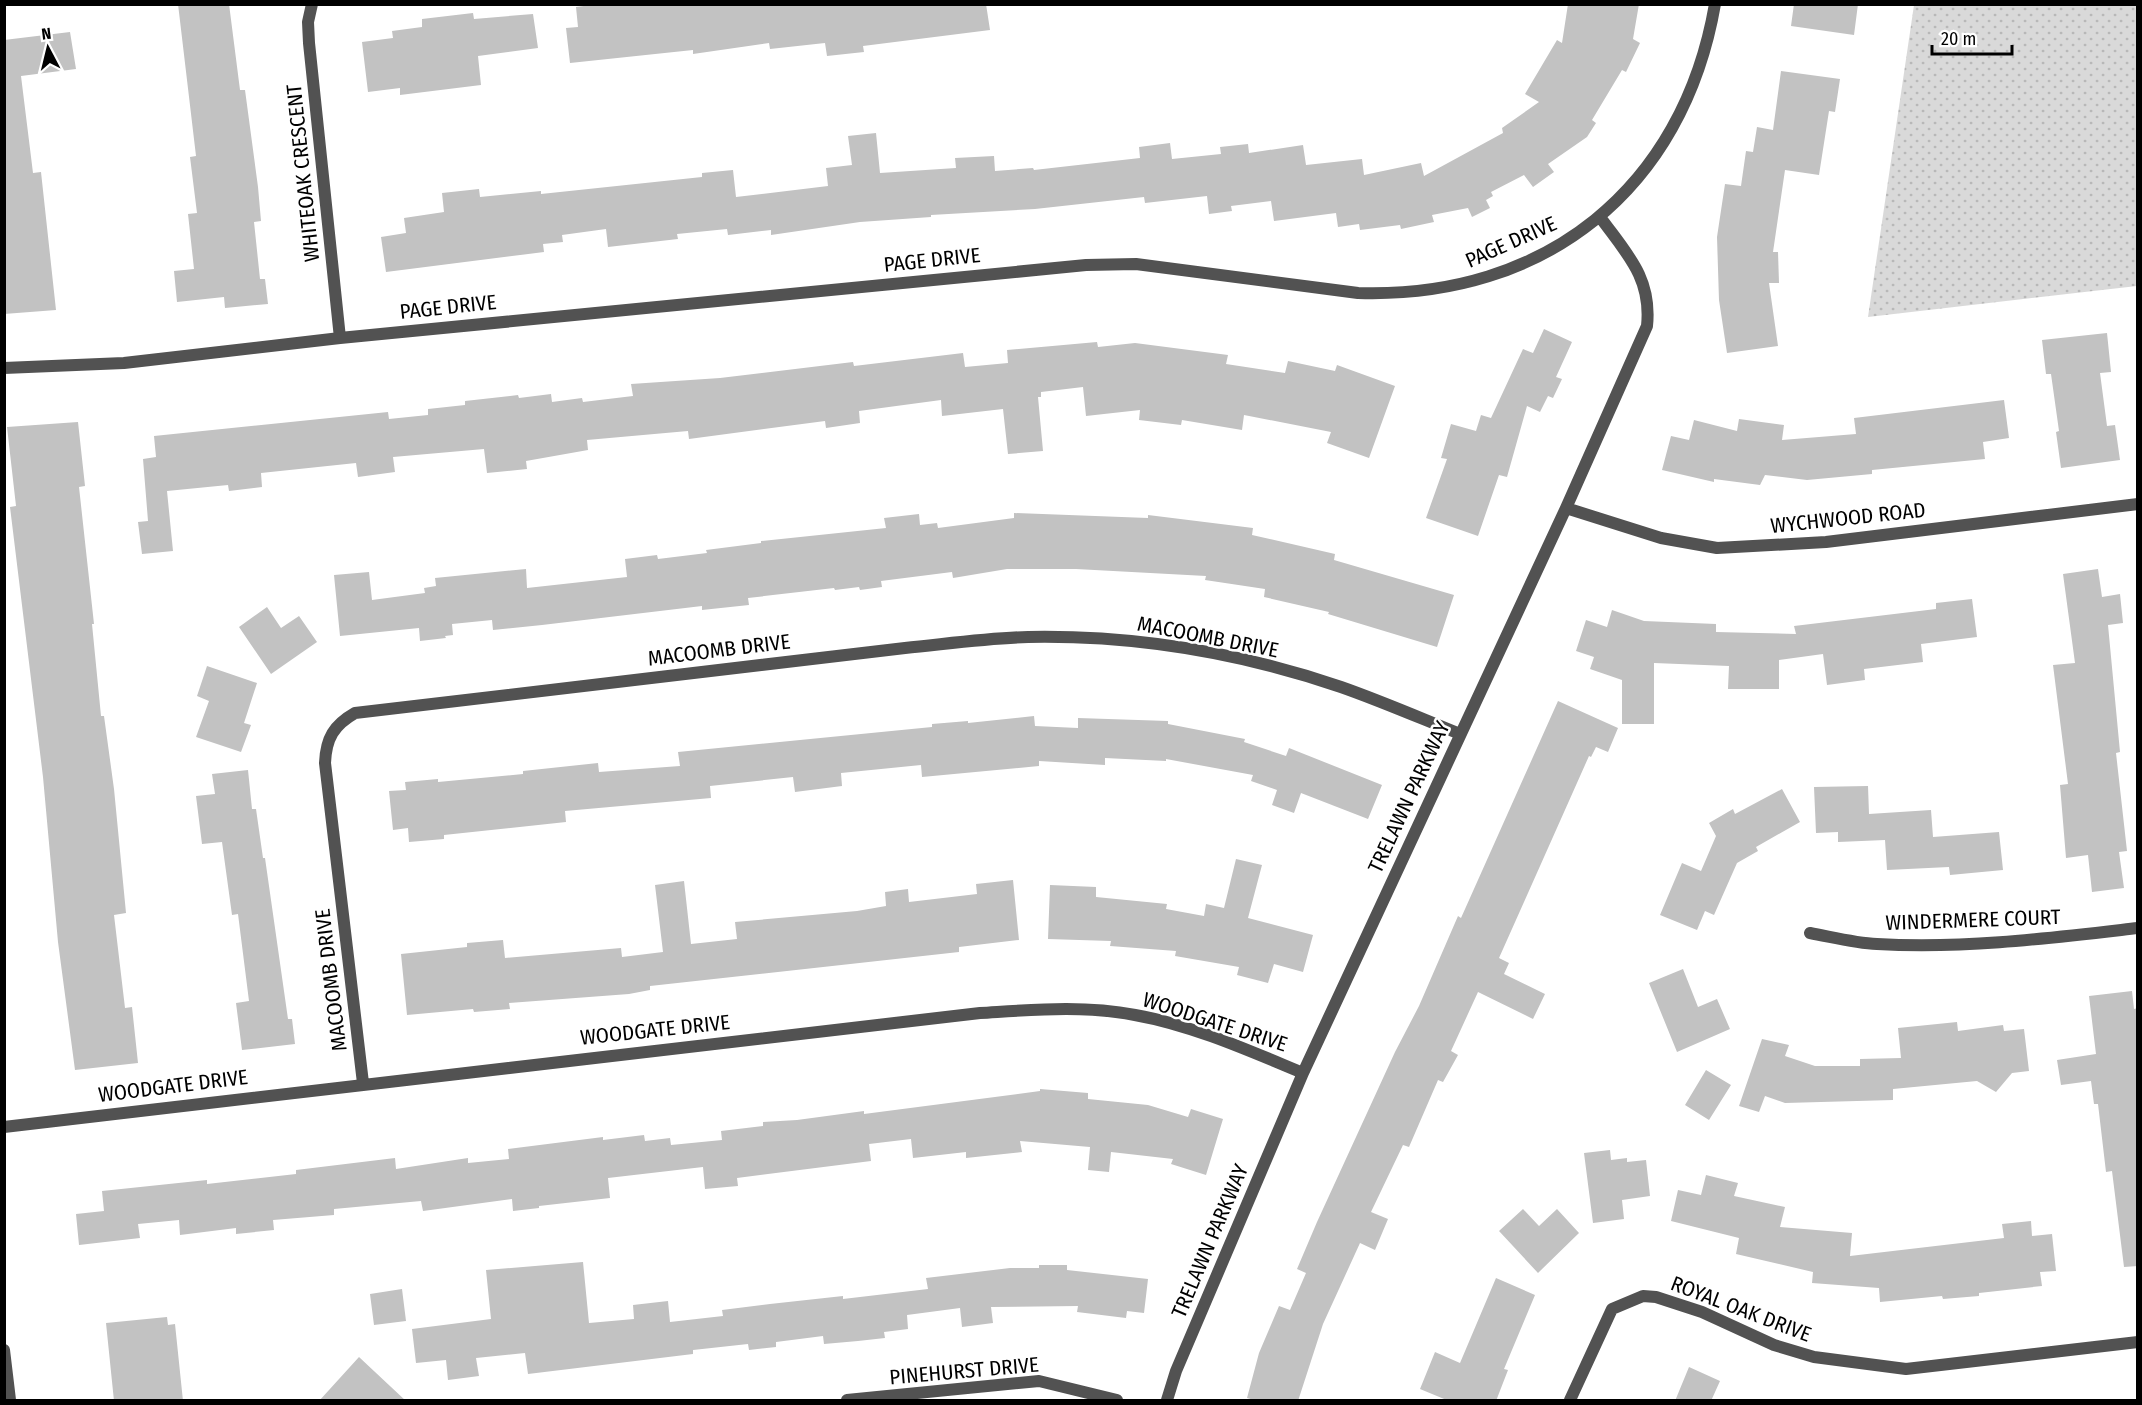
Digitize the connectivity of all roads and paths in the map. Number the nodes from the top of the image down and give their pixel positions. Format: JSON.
{"nodes":[{"id":1,"x":312,"y":4,"type":"edge"},
{"id":2,"x":1715,"y":4,"type":"edge"},
{"id":3,"x":1600,"y":217,"type":"junction"},
{"id":4,"x":340,"y":338,"type":"junction"},
{"id":5,"x":4,"y":368,"type":"edge"},
{"id":6,"x":2138,"y":504,"type":"edge"},
{"id":7,"x":1566,"y":508,"type":"junction"},
{"id":8,"x":1460,"y":734,"type":"junction"},
{"id":9,"x":2138,"y":928,"type":"edge"},
{"id":10,"x":1810,"y":933,"type":"dead end"},
{"id":11,"x":1303,"y":1073,"type":"junction"},
{"id":12,"x":363,"y":1083,"type":"junction"},
{"id":13,"x":4,"y":1127,"type":"edge"},
{"id":14,"x":2138,"y":1342,"type":"edge"},
{"id":15,"x":4,"y":1350,"type":"edge"},
{"id":16,"x":10,"y":1401,"type":"edge"},
{"id":17,"x":847,"y":1401,"type":"edge"},
{"id":18,"x":1117,"y":1401,"type":"edge"},
{"id":19,"x":1167,"y":1401,"type":"edge"},
{"id":20,"x":1570,"y":1401,"type":"edge"}],
"edges":[{"from":1,"to":4,"type":"street","name":"WHITEOAK CRESCENT"},
{"from":2,"to":3,"type":"street","name":"PAGE DRIVE"},
{"from":3,"to":4,"type":"street","name":"PAGE DRIVE"},
{"from":3,"to":7,"type":"street","name":"TRELAWN PARKWAY"},
{"from":4,"to":5,"type":"street","name":"PAGE DRIVE"},
{"from":6,"to":7,"type":"street","name":"WYCHWOOD ROAD"},
{"from":7,"to":8,"type":"street","name":"TRELAWN PARKWAY"},
{"from":8,"to":11,"type":"street","name":"TRELAWN PARKWAY"},
{"from":8,"to":12,"type":"street","name":"MACOOMB DRIVE"},
{"from":9,"to":10,"type":"street","name":"WINDERMERE COURT"},
{"from":11,"to":12,"type":"street","name":"WOODGATE DRIVE"},
{"from":11,"to":19,"type":"street","name":"TRELAWN PARKWAY"},
{"from":12,"to":13,"type":"street","name":"WOODGATE DRIVE"},
{"from":14,"to":20,"type":"street","name":"ROYAL OAK DRIVE"},
{"from":15,"to":16,"type":"street"},
{"from":17,"to":18,"type":"street","name":"PINEHURST DRIVE"}]}
